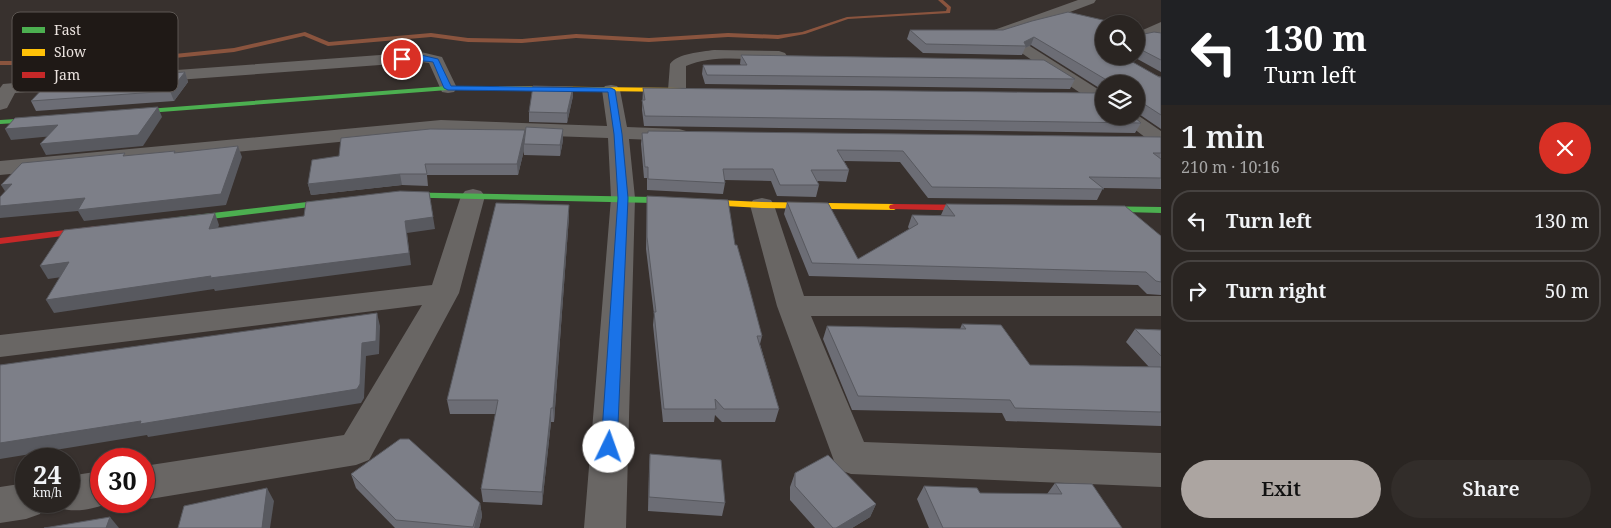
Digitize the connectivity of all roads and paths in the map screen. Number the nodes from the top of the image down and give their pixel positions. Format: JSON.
{"nodes":[{"id":1,"x":1090,"y":0,"type":"edge"},
{"id":2,"x":1056,"y":11,"type":"junction"},
{"id":3,"x":1084,"y":18,"type":"edge"},
{"id":4,"x":1145,"y":30,"type":"edge"},
{"id":5,"x":1158,"y":31,"type":"edge"},
{"id":6,"x":981,"y":33,"type":"edge"},
{"id":7,"x":1000,"y":33,"type":"junction"},
{"id":8,"x":1145,"y":35,"type":"edge"},
{"id":9,"x":798,"y":57,"type":"edge"},
{"id":10,"x":1015,"y":61,"type":"edge"},
{"id":11,"x":1045,"y":62,"type":"junction"},
{"id":12,"x":178,"y":75,"type":"edge"},
{"id":13,"x":12,"y":88,"type":"edge"},
{"id":14,"x":448,"y":88,"type":"junction"},
{"id":15,"x":611,"y":90,"type":"junction"},
{"id":16,"x":682,"y":90,"type":"joint"},
{"id":17,"x":1076,"y":96,"type":"edge"},
{"id":18,"x":1095,"y":96,"type":"edge"},
{"id":19,"x":1095,"y":98,"type":"edge"},
{"id":20,"x":0,"y":104,"type":"edge"},
{"id":21,"x":110,"y":114,"type":"edge"},
{"id":22,"x":60,"y":118,"type":"edge"},
{"id":23,"x":0,"y":122,"type":"edge"},
{"id":24,"x":1139,"y":125,"type":"edge"},
{"id":25,"x":618,"y":134,"type":"junction"},
{"id":26,"x":697,"y":135,"type":"edge"},
{"id":27,"x":1131,"y":141,"type":"edge"},
{"id":28,"x":1161,"y":141,"type":"edge"},
{"id":29,"x":0,"y":168,"type":"edge"},
{"id":30,"x":382,"y":196,"type":"edge"},
{"id":31,"x":473,"y":196,"type":"junction"},
{"id":32,"x":623,"y":198,"type":"junction"},
{"id":33,"x":353,"y":199,"type":"edge"},
{"id":34,"x":762,"y":206,"type":"junction"},
{"id":35,"x":991,"y":208,"type":"edge"},
{"id":36,"x":1081,"y":209,"type":"edge"},
{"id":37,"x":1161,"y":210,"type":"edge"},
{"id":38,"x":167,"y":221,"type":"edge"},
{"id":39,"x":108,"y":228,"type":"edge"},
{"id":40,"x":0,"y":241,"type":"edge"},
{"id":41,"x":444,"y":293,"type":"junction"},
{"id":42,"x":792,"y":306,"type":"junction"},
{"id":43,"x":1161,"y":306,"type":"edge"},
{"id":44,"x":0,"y":346,"type":"edge"},
{"id":45,"x":1161,"y":470,"type":"edge"},
{"id":46,"x":155,"y":480,"type":"edge"},
{"id":47,"x":15,"y":503,"type":"edge"},
{"id":48,"x":0,"y":505,"type":"edge"},
{"id":49,"x":605,"y":528,"type":"edge"}],
"edges":[{"from":1,"to":2,"type":"street"},
{"from":2,"to":3,"type":"street"},
{"from":2,"to":7,"type":"street"},
{"from":4,"to":5,"type":"street"},
{"from":5,"to":8,"type":"street"},
{"from":6,"to":7,"type":"street"},
{"from":7,"to":11,"type":"street"},
{"from":9,"to":16,"type":"street"},
{"from":10,"to":11,"type":"street"},
{"from":11,"to":18,"type":"street"},
{"from":12,"to":14,"type":"street"},
{"from":13,"to":20,"type":"street"},
{"from":14,"to":15,"type":"street"},
{"from":14,"to":21,"type":"street"},
{"from":15,"to":16,"type":"street"},
{"from":15,"to":25,"type":"street"},
{"from":17,"to":19,"type":"street"},
{"from":22,"to":23,"type":"street"},
{"from":24,"to":28,"type":"street"},
{"from":25,"to":26,"type":"street"},
{"from":25,"to":29,"type":"street"},
{"from":25,"to":32,"type":"street"},
{"from":27,"to":28,"type":"street"},
{"from":30,"to":31,"type":"street"},
{"from":31,"to":32,"type":"street"},
{"from":31,"to":41,"type":"street"},
{"from":32,"to":34,"type":"street"},
{"from":32,"to":49,"type":"street"},
{"from":33,"to":38,"type":"street"},
{"from":34,"to":35,"type":"street"},
{"from":34,"to":42,"type":"street"},
{"from":36,"to":37,"type":"street"},
{"from":39,"to":40,"type":"street"},
{"from":41,"to":44,"type":"street"},
{"from":41,"to":46,"type":"street"},
{"from":42,"to":43,"type":"street"},
{"from":42,"to":45,"type":"street"},
{"from":47,"to":48,"type":"street"}]}
